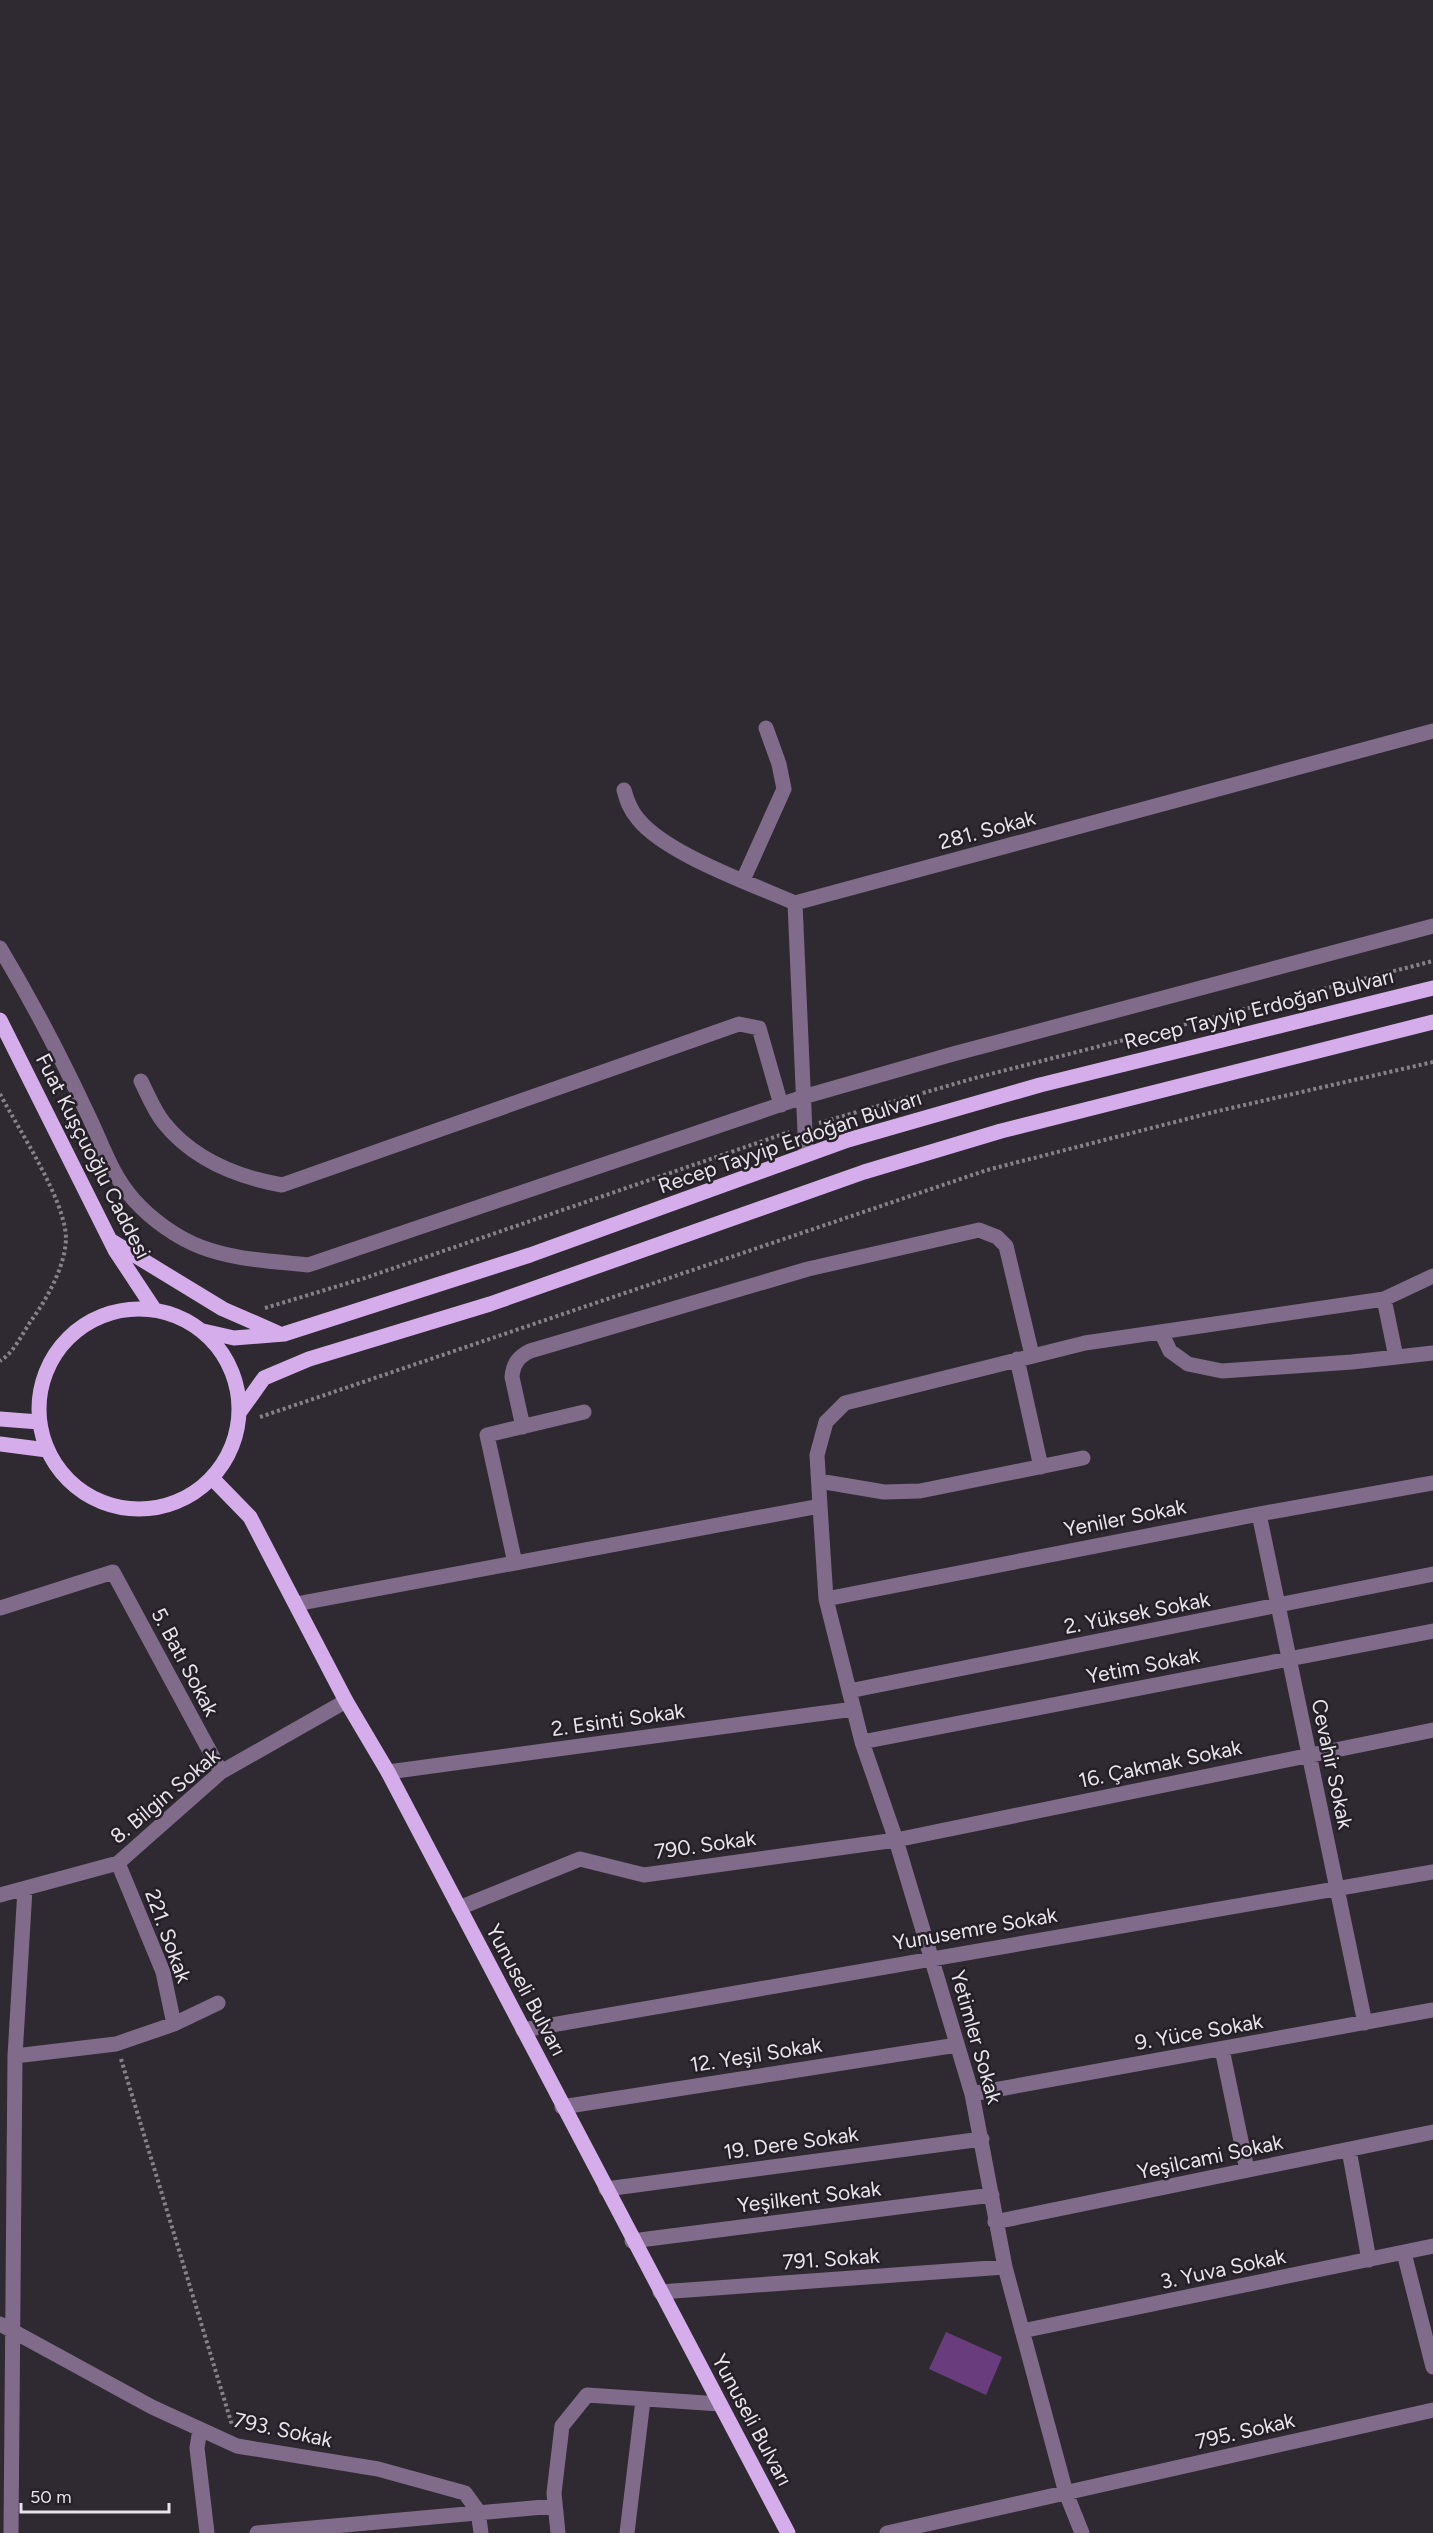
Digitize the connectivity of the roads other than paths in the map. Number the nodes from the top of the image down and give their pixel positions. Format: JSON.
{"nodes":[{"id":1,"x":766,"y":728,"type":"dead end"},
{"id":2,"x":1433,"y":731,"type":"edge"},
{"id":3,"x":624,"y":790,"type":"dead end"},
{"id":4,"x":743,"y":880,"type":"junction"},
{"id":5,"x":795,"y":903,"type":"junction"},
{"id":6,"x":1433,"y":926,"type":"edge"},
{"id":7,"x":0,"y":948,"type":"edge"},
{"id":8,"x":1433,"y":988,"type":"edge"},
{"id":9,"x":0,"y":1020,"type":"edge"},
{"id":10,"x":1433,"y":1022,"type":"edge"},
{"id":11,"x":141,"y":1081,"type":"dead end"},
{"id":12,"x":803,"y":1097,"type":"junction"},
{"id":13,"x":781,"y":1105,"type":"junction"},
{"id":14,"x":806,"y":1155,"type":"junction"},
{"id":15,"x":109,"y":1240,"type":"junction"},
{"id":16,"x":1433,"y":1276,"type":"edge"},
{"id":17,"x":1384,"y":1299,"type":"junction"},
{"id":18,"x":154,"y":1309,"type":"junction"},
{"id":19,"x":202,"y":1331,"type":"junction"},
{"id":20,"x":1161,"y":1332,"type":"junction"},
{"id":21,"x":281,"y":1334,"type":"junction"},
{"id":22,"x":1433,"y":1353,"type":"edge"},
{"id":23,"x":1025,"y":1357,"type":"junction"},
{"id":24,"x":1396,"y":1357,"type":"junction"},
{"id":25,"x":584,"y":1412,"type":"dead end"},
{"id":26,"x":239,"y":1413,"type":"junction"},
{"id":27,"x":0,"y":1419,"type":"edge"},
{"id":28,"x":39,"y":1422,"type":"junction"},
{"id":29,"x":523,"y":1427,"type":"junction"},
{"id":30,"x":0,"y":1444,"type":"edge"},
{"id":31,"x":47,"y":1450,"type":"junction"},
{"id":32,"x":1083,"y":1458,"type":"dead end"},
{"id":33,"x":1041,"y":1467,"type":"junction"},
{"id":34,"x":212,"y":1478,"type":"junction"},
{"id":35,"x":819,"y":1481,"type":"junction"},
{"id":36,"x":1433,"y":1483,"type":"edge"},
{"id":37,"x":820,"y":1506,"type":"junction"},
{"id":38,"x":1259,"y":1514,"type":"junction"},
{"id":39,"x":515,"y":1563,"type":"junction"},
{"id":40,"x":1433,"y":1574,"type":"edge"},
{"id":41,"x":826,"y":1599,"type":"junction"},
{"id":42,"x":296,"y":1604,"type":"junction"},
{"id":43,"x":1278,"y":1606,"type":"junction"},
{"id":44,"x":0,"y":1608,"type":"edge"},
{"id":45,"x":1433,"y":1631,"type":"edge"},
{"id":46,"x":1289,"y":1659,"type":"junction"},
{"id":47,"x":849,"y":1691,"type":"junction"},
{"id":48,"x":346,"y":1701,"type":"junction"},
{"id":49,"x":854,"y":1709,"type":"junction"},
{"id":50,"x":1433,"y":1730,"type":"edge"},
{"id":51,"x":862,"y":1742,"type":"junction"},
{"id":52,"x":1309,"y":1755,"type":"junction"},
{"id":53,"x":221,"y":1772,"type":"junction"},
{"id":54,"x":387,"y":1772,"type":"junction"},
{"id":55,"x":896,"y":1840,"type":"junction"},
{"id":56,"x":118,"y":1863,"type":"junction"},
{"id":57,"x":1433,"y":1872,"type":"edge"},
{"id":58,"x":1337,"y":1888,"type":"junction"},
{"id":59,"x":25,"y":1889,"type":"junction"},
{"id":60,"x":0,"y":1895,"type":"edge"},
{"id":61,"x":459,"y":1908,"type":"junction"},
{"id":62,"x":933,"y":1958,"type":"junction"},
{"id":63,"x":218,"y":2003,"type":"dead end"},
{"id":64,"x":1433,"y":2010,"type":"edge"},
{"id":65,"x":1365,"y":2023,"type":"junction"},
{"id":66,"x":174,"y":2024,"type":"junction"},
{"id":67,"x":524,"y":2030,"type":"junction"},
{"id":68,"x":957,"y":2045,"type":"junction"},
{"id":69,"x":1222,"y":2049,"type":"junction"},
{"id":70,"x":15,"y":2056,"type":"junction"},
{"id":71,"x":972,"y":2094,"type":"junction"},
{"id":72,"x":562,"y":2107,"type":"junction"},
{"id":73,"x":1433,"y":2132,"type":"edge"},
{"id":74,"x":982,"y":2139,"type":"junction"},
{"id":75,"x":1349,"y":2150,"type":"junction"},
{"id":76,"x":1247,"y":2170,"type":"junction"},
{"id":77,"x":606,"y":2189,"type":"junction"},
{"id":78,"x":992,"y":2195,"type":"junction"},
{"id":79,"x":995,"y":2222,"type":"junction"},
{"id":80,"x":632,"y":2241,"type":"junction"},
{"id":81,"x":1433,"y":2246,"type":"edge"},
{"id":82,"x":1404,"y":2253,"type":"junction"},
{"id":83,"x":1369,"y":2260,"type":"junction"},
{"id":84,"x":1005,"y":2267,"type":"junction"},
{"id":85,"x":660,"y":2292,"type":"junction"},
{"id":86,"x":6,"y":2328,"type":"edge"},
{"id":87,"x":1022,"y":2331,"type":"junction"},
{"id":88,"x":1433,"y":2367,"type":"edge"},
{"id":89,"x":643,"y":2400,"type":"junction"},
{"id":90,"x":720,"y":2404,"type":"junction"},
{"id":91,"x":1433,"y":2410,"type":"edge"},
{"id":92,"x":200,"y":2429,"type":"junction"},
{"id":93,"x":1066,"y":2493,"type":"junction"},
{"id":94,"x":555,"y":2506,"type":"junction"},
{"id":95,"x":478,"y":2511,"type":"junction"},
{"id":96,"x":10,"y":2533,"type":"edge"},
{"id":97,"x":207,"y":2533,"type":"edge"},
{"id":98,"x":257,"y":2533,"type":"edge"},
{"id":99,"x":481,"y":2533,"type":"edge"},
{"id":100,"x":558,"y":2533,"type":"edge"},
{"id":101,"x":627,"y":2533,"type":"edge"},
{"id":102,"x":788,"y":2533,"type":"edge"},
{"id":103,"x":887,"y":2533,"type":"edge"},
{"id":104,"x":1082,"y":2533,"type":"edge"}],
"edges":[{"from":1,"to":4,"type":"street"},
{"from":2,"to":5,"type":"street","name":"281. Sokak"},
{"from":3,"to":4,"type":"street"},
{"from":4,"to":5,"type":"street"},
{"from":5,"to":12,"type":"street"},
{"from":6,"to":12,"type":"street"},
{"from":7,"to":13,"type":"street"},
{"from":8,"to":14,"type":"main road","name":"Recep Tayyip Erdoğan Bulvarı"},
{"from":9,"to":15,"type":"main road","name":"Fuat Kuşçuoğlu Caddesi"},
{"from":10,"to":26,"type":"main road"},
{"from":11,"to":13,"type":"street"},
{"from":12,"to":13,"type":"street"},
{"from":12,"to":14,"type":"street"},
{"from":14,"to":21,"type":"main road","name":"Recep Tayyip Erdoğan Bulvarı"},
{"from":15,"to":18,"type":"main road","name":"Fuat Kuşçuoğlu Caddesi"},
{"from":15,"to":21,"type":"main road"},
{"from":16,"to":17,"type":"street","name":"Yetimler Sokak"},
{"from":17,"to":20,"type":"street","name":"Yetimler Sokak"},
{"from":17,"to":24,"type":"street"},
{"from":18,"to":19,"type":"main road"},
{"from":18,"to":28,"type":"main road"},
{"from":19,"to":21,"type":"main road","name":"Recep Tayyip Erdoğan Bulvarı"},
{"from":19,"to":26,"type":"main road"},
{"from":20,"to":23,"type":"street","name":"Yetimler Sokak"},
{"from":20,"to":24,"type":"street"},
{"from":22,"to":24,"type":"street"},
{"from":23,"to":29,"type":"street"},
{"from":23,"to":33,"type":"street"},
{"from":23,"to":35,"type":"street","name":"Yetimler Sokak"},
{"from":25,"to":29,"type":"street"},
{"from":26,"to":34,"type":"main road"},
{"from":27,"to":28,"type":"main road"},
{"from":28,"to":31,"type":"main road"},
{"from":29,"to":39,"type":"street"},
{"from":30,"to":31,"type":"main road"},
{"from":31,"to":34,"type":"main road"},
{"from":32,"to":33,"type":"street"},
{"from":33,"to":35,"type":"street"},
{"from":34,"to":42,"type":"main road","name":"Yunuseli Bulvarı"},
{"from":35,"to":37,"type":"street","name":"Yetimler Sokak"},
{"from":36,"to":38,"type":"street","name":"Yeniler Sokak"},
{"from":37,"to":39,"type":"street"},
{"from":37,"to":41,"type":"street","name":"Yetimler Sokak"},
{"from":38,"to":41,"type":"street","name":"Yeniler Sokak"},
{"from":38,"to":43,"type":"street","name":"Cevahir Sokak"},
{"from":39,"to":42,"type":"street"},
{"from":40,"to":43,"type":"street","name":"2. Yüksek Sokak"},
{"from":41,"to":47,"type":"street","name":"Yetimler Sokak"},
{"from":42,"to":48,"type":"main road","name":"Yunuseli Bulvarı"},
{"from":43,"to":46,"type":"street","name":"Cevahir Sokak"},
{"from":43,"to":47,"type":"street","name":"2. Yüksek Sokak"},
{"from":44,"to":53,"type":"street","name":"5. Batı Sokak"},
{"from":45,"to":46,"type":"street","name":"Yetim Sokak"},
{"from":46,"to":51,"type":"street","name":"Yetim Sokak"},
{"from":46,"to":52,"type":"street","name":"Cevahir Sokak"},
{"from":47,"to":49,"type":"street","name":"Yetimler Sokak"},
{"from":48,"to":53,"type":"street","name":"8. Bilgin Sokak"},
{"from":48,"to":54,"type":"main road","name":"Yunuseli Bulvarı"},
{"from":49,"to":51,"type":"street","name":"Yetimler Sokak"},
{"from":49,"to":54,"type":"street","name":"2. Esinti Sokak"},
{"from":50,"to":52,"type":"street","name":"16. Çakmak Sokak"},
{"from":51,"to":55,"type":"street","name":"Yetimler Sokak"},
{"from":52,"to":55,"type":"street","name":"16. Çakmak Sokak"},
{"from":52,"to":58,"type":"street","name":"Cevahir Sokak"},
{"from":53,"to":56,"type":"street","name":"8. Bilgin Sokak"},
{"from":54,"to":61,"type":"main road","name":"Yunuseli Bulvarı"},
{"from":55,"to":61,"type":"street","name":"790. Sokak"},
{"from":55,"to":62,"type":"street","name":"Yetimler Sokak"},
{"from":56,"to":59,"type":"street","name":"8. Bilgin Sokak"},
{"from":56,"to":66,"type":"street","name":"221. Sokak"},
{"from":57,"to":58,"type":"street","name":"Yunusemre Sokak"},
{"from":58,"to":62,"type":"street","name":"Yunusemre Sokak"},
{"from":58,"to":65,"type":"street","name":"Cevahir Sokak"},
{"from":59,"to":60,"type":"street","name":"8. Bilgin Sokak"},
{"from":59,"to":70,"type":"street"},
{"from":61,"to":67,"type":"main road","name":"Yunuseli Bulvarı"},
{"from":62,"to":67,"type":"street","name":"Yunusemre Sokak"},
{"from":62,"to":68,"type":"street","name":"Yetimler Sokak"},
{"from":63,"to":66,"type":"street"},
{"from":64,"to":65,"type":"street","name":"9. Yüce Sokak"},
{"from":65,"to":69,"type":"street","name":"9. Yüce Sokak"},
{"from":66,"to":70,"type":"street"},
{"from":67,"to":72,"type":"main road","name":"Yunuseli Bulvarı"},
{"from":68,"to":71,"type":"street","name":"Yetimler Sokak"},
{"from":68,"to":72,"type":"street","name":"12. Yeşil Sokak"},
{"from":69,"to":71,"type":"street","name":"9. Yüce Sokak"},
{"from":69,"to":76,"type":"street"},
{"from":70,"to":86,"type":"street"},
{"from":71,"to":74,"type":"street","name":"Yetimler Sokak"},
{"from":72,"to":77,"type":"main road","name":"Yunuseli Bulvarı"},
{"from":73,"to":75,"type":"street","name":"Yeşilcami Sokak"},
{"from":74,"to":77,"type":"street","name":"19. Dere Sokak"},
{"from":74,"to":78,"type":"street","name":"Yetimler Sokak"},
{"from":75,"to":76,"type":"street","name":"Yeşilcami Sokak"},
{"from":75,"to":83,"type":"street"},
{"from":76,"to":79,"type":"street","name":"Yeşilcami Sokak"},
{"from":77,"to":80,"type":"main road","name":"Yunuseli Bulvarı"},
{"from":78,"to":79,"type":"street","name":"Yetimler Sokak"},
{"from":78,"to":80,"type":"street","name":"Yeşilkent Sokak"},
{"from":79,"to":84,"type":"street","name":"Yetimler Sokak"},
{"from":80,"to":85,"type":"main road","name":"Yunuseli Bulvarı"},
{"from":81,"to":82,"type":"street","name":"3. Yuva Sokak"},
{"from":82,"to":83,"type":"street","name":"3. Yuva Sokak"},
{"from":82,"to":88,"type":"street"},
{"from":83,"to":87,"type":"street","name":"3. Yuva Sokak"},
{"from":84,"to":85,"type":"street","name":"791. Sokak"},
{"from":84,"to":87,"type":"street","name":"Yetimler Sokak"},
{"from":85,"to":90,"type":"main road","name":"Yunuseli Bulvarı"},
{"from":86,"to":92,"type":"street","name":"793. Sokak"},
{"from":86,"to":96,"type":"street"},
{"from":87,"to":93,"type":"street","name":"Yetimler Sokak"},
{"from":89,"to":90,"type":"street"},
{"from":89,"to":94,"type":"street"},
{"from":89,"to":101,"type":"street"},
{"from":90,"to":102,"type":"main road","name":"Yunuseli Bulvarı"},
{"from":91,"to":93,"type":"street","name":"795. Sokak"},
{"from":92,"to":95,"type":"street","name":"793. Sokak"},
{"from":92,"to":97,"type":"street"},
{"from":93,"to":103,"type":"street","name":"795. Sokak"},
{"from":93,"to":104,"type":"street","name":"Yetimler Sokak"},
{"from":94,"to":95,"type":"street"},
{"from":94,"to":100,"type":"street"},
{"from":95,"to":98,"type":"street"},
{"from":95,"to":99,"type":"street"}]}
